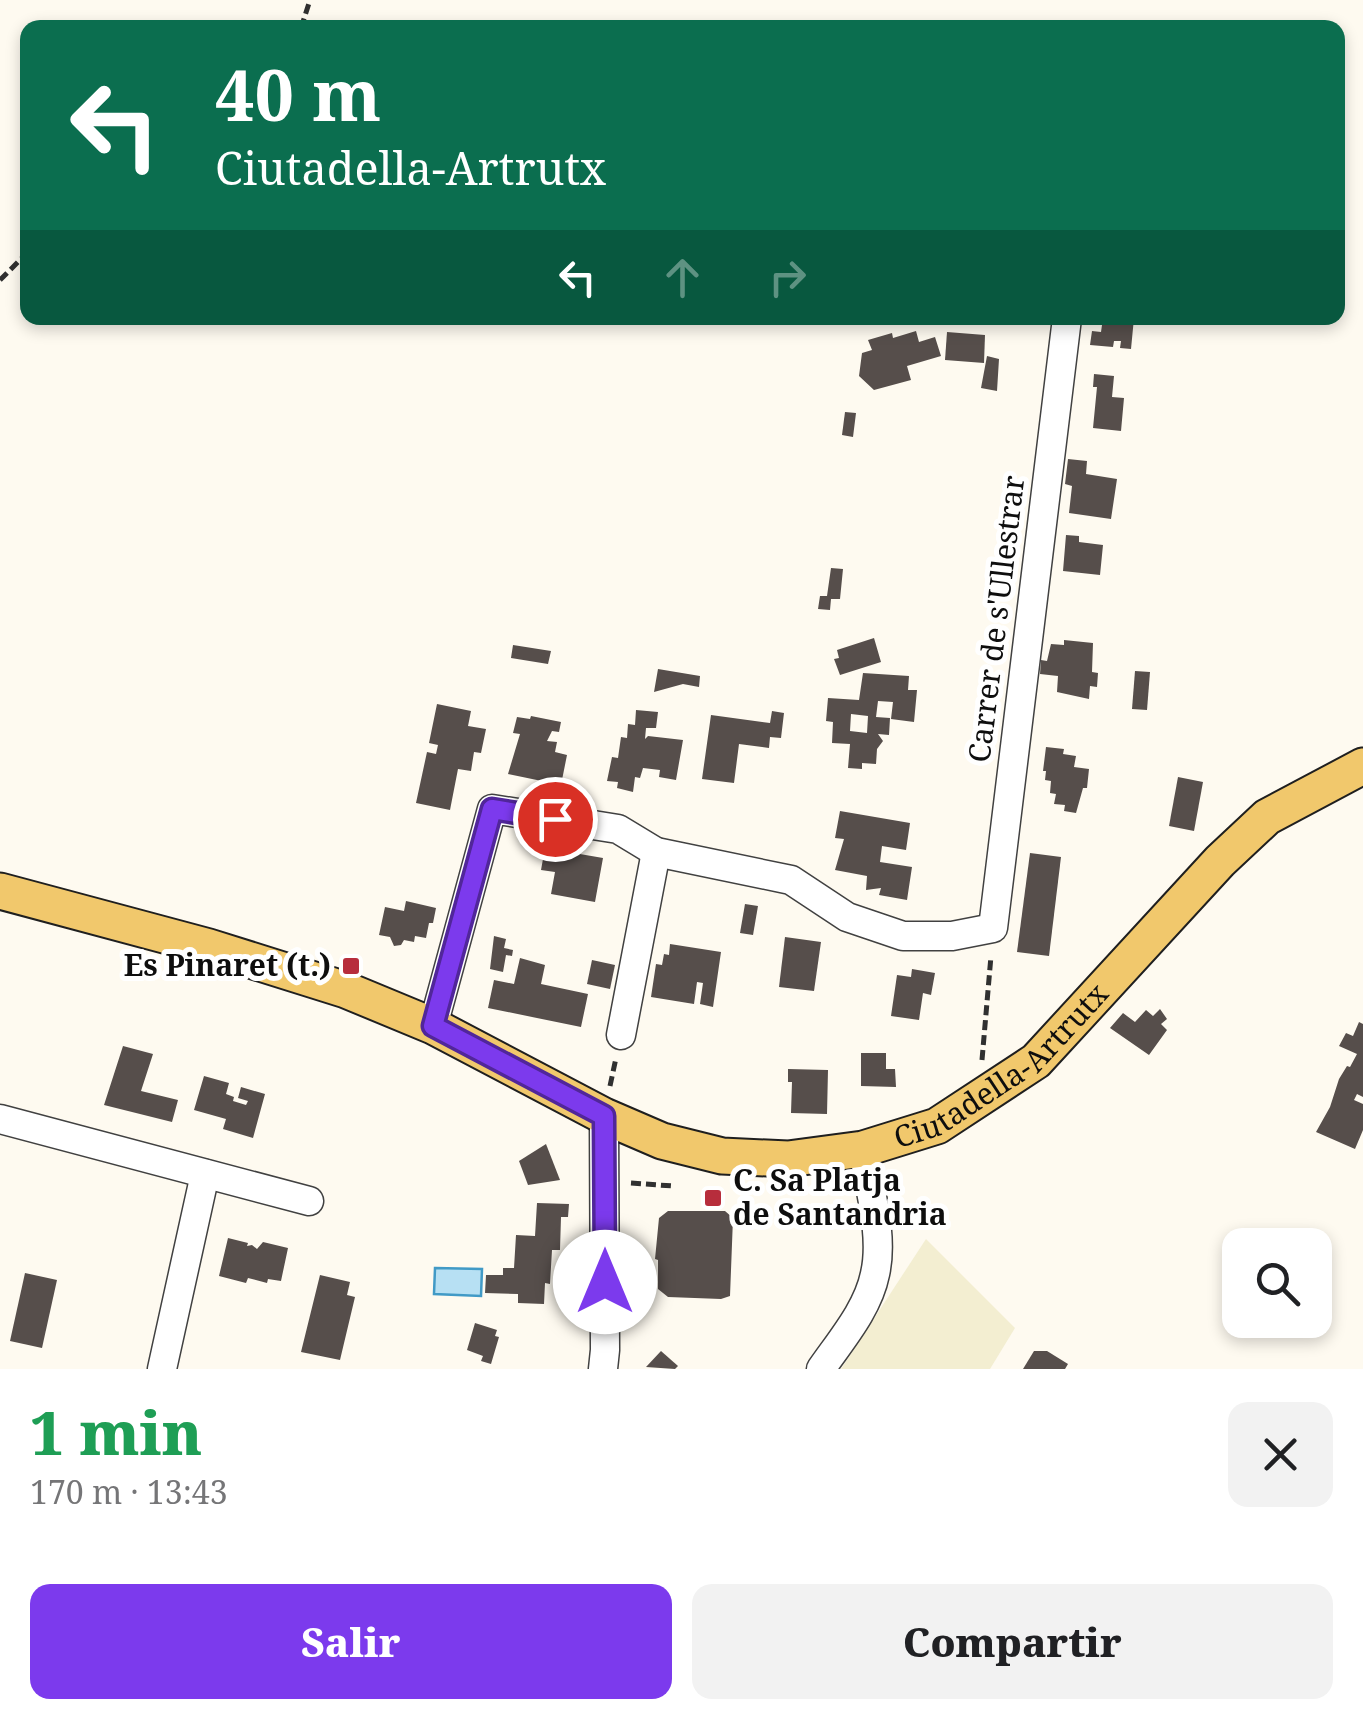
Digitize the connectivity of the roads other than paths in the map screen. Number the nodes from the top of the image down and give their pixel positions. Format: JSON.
{"nodes":[{"id":1,"x":1065,"y":325,"type":"edge"},
{"id":2,"x":1363,"y":766,"type":"edge"},
{"id":3,"x":656,"y":852,"type":"junction"},
{"id":4,"x":0,"y":891,"type":"edge"},
{"id":5,"x":433,"y":1026,"type":"junction"},
{"id":6,"x":621,"y":1036,"type":"dead end"},
{"id":7,"x":604,"y":1116,"type":"junction"},
{"id":8,"x":0,"y":1119,"type":"edge"},
{"id":9,"x":863,"y":1149,"type":"junction"},
{"id":10,"x":205,"y":1174,"type":"junction"},
{"id":11,"x":309,"y":1201,"type":"dead end"},
{"id":12,"x":162,"y":1369,"type":"edge"},
{"id":13,"x":602,"y":1369,"type":"edge"},
{"id":14,"x":821,"y":1369,"type":"edge"}],
"edges":[{"from":1,"to":3,"type":"street","name":"Carrer de s'Ullestrar"},
{"from":2,"to":9,"type":"main road","name":"Ciutadella-Artrutx"},
{"from":3,"to":5,"type":"street"},
{"from":3,"to":6,"type":"street"},
{"from":4,"to":5,"type":"main road","name":"Ciutadella-Artrutx"},
{"from":5,"to":7,"type":"main road","name":"Ciutadella-Artrutx"},
{"from":7,"to":9,"type":"main road","name":"Ciutadella-Artrutx"},
{"from":7,"to":13,"type":"street"},
{"from":8,"to":10,"type":"street"},
{"from":9,"to":14,"type":"street"},
{"from":10,"to":11,"type":"street"},
{"from":10,"to":12,"type":"street"}]}
